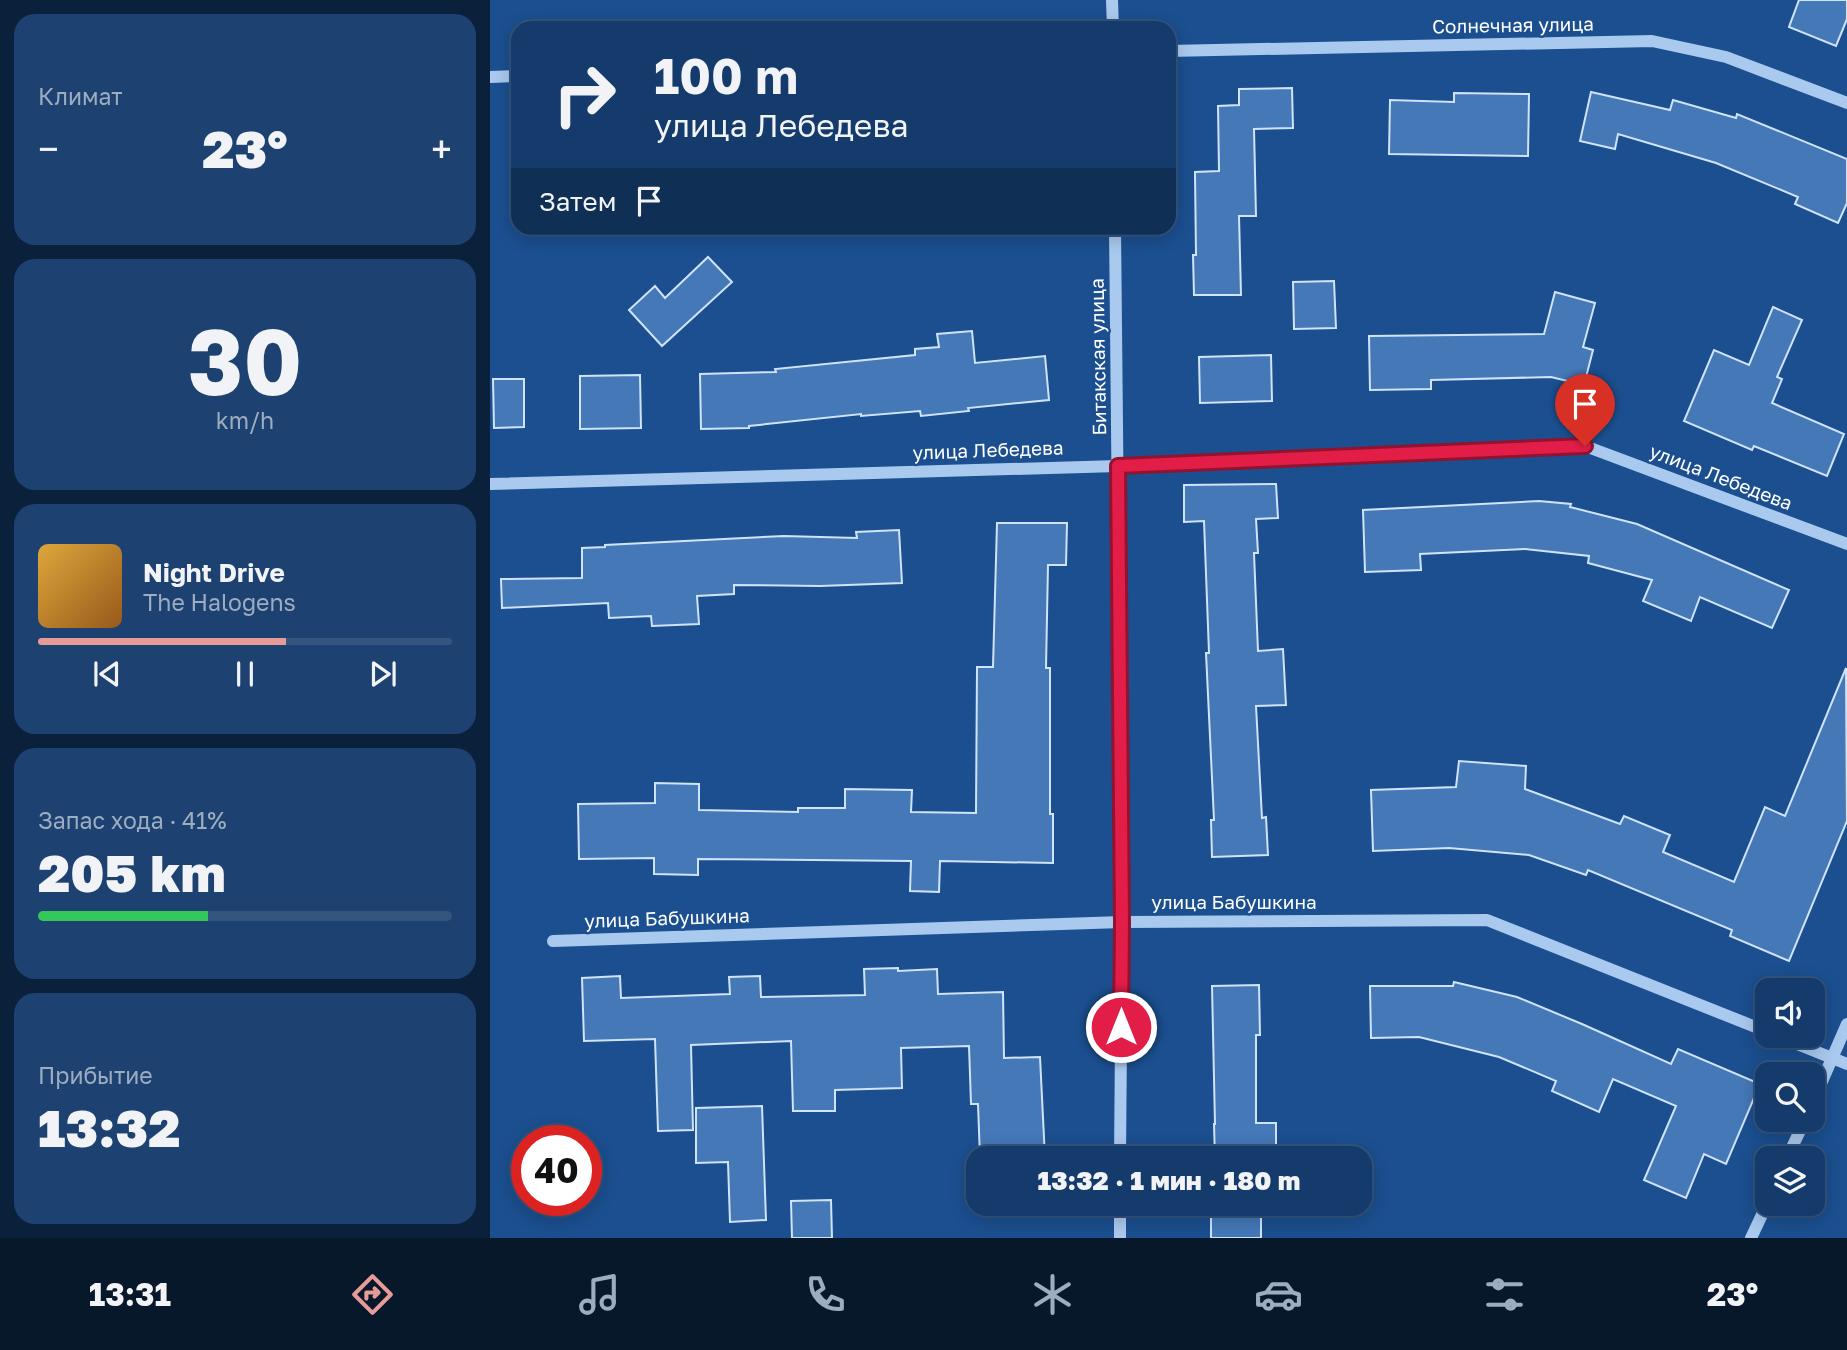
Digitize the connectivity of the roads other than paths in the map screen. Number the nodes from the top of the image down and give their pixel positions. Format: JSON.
{"nodes":[{"id":1,"x":1112,"y":0,"type":"edge"},
{"id":2,"x":1113,"y":21,"type":"edge"},
{"id":3,"x":1176,"y":51,"type":"edge"},
{"id":4,"x":511,"y":76,"type":"edge"},
{"id":5,"x":490,"y":77,"type":"edge"},
{"id":6,"x":1847,"y":103,"type":"edge"},
{"id":7,"x":1115,"y":235,"type":"edge"},
{"id":8,"x":1118,"y":466,"type":"junction"},
{"id":9,"x":490,"y":484,"type":"edge"},
{"id":10,"x":1847,"y":544,"type":"edge"},
{"id":11,"x":1122,"y":922,"type":"junction"},
{"id":12,"x":553,"y":942,"type":"dead end"},
{"id":13,"x":1847,"y":1024,"type":"edge"},
{"id":14,"x":1755,"y":1027,"type":"edge"},
{"id":15,"x":1808,"y":1048,"type":"edge"},
{"id":16,"x":1833,"y":1058,"type":"junction"},
{"id":17,"x":1847,"y":1064,"type":"edge"},
{"id":18,"x":1825,"y":1076,"type":"edge"},
{"id":19,"x":1120,"y":1146,"type":"edge"},
{"id":20,"x":1120,"y":1216,"type":"edge"},
{"id":21,"x":1761,"y":1216,"type":"edge"},
{"id":22,"x":1120,"y":1238,"type":"edge"},
{"id":23,"x":1751,"y":1238,"type":"edge"}],
"edges":[{"from":1,"to":2,"type":"street"},
{"from":3,"to":6,"type":"street","name":"Солнечная улица"},
{"from":4,"to":5,"type":"street"},
{"from":7,"to":8,"type":"street","name":"Битакская улица"},
{"from":8,"to":9,"type":"street","name":"улица Лебедева"},
{"from":8,"to":10,"type":"street","name":"улица Лебедева"},
{"from":8,"to":11,"type":"street","name":"Битакская улица"},
{"from":11,"to":12,"type":"street","name":"улица Бабушкина"},
{"from":11,"to":14,"type":"street","name":"улица Бабушкина"},
{"from":11,"to":19,"type":"street","name":"Битакская улица"},
{"from":13,"to":16,"type":"street"},
{"from":15,"to":16,"type":"street"},
{"from":16,"to":17,"type":"street"},
{"from":16,"to":18,"type":"street"},
{"from":20,"to":22,"type":"street"},
{"from":21,"to":23,"type":"street"}]}
